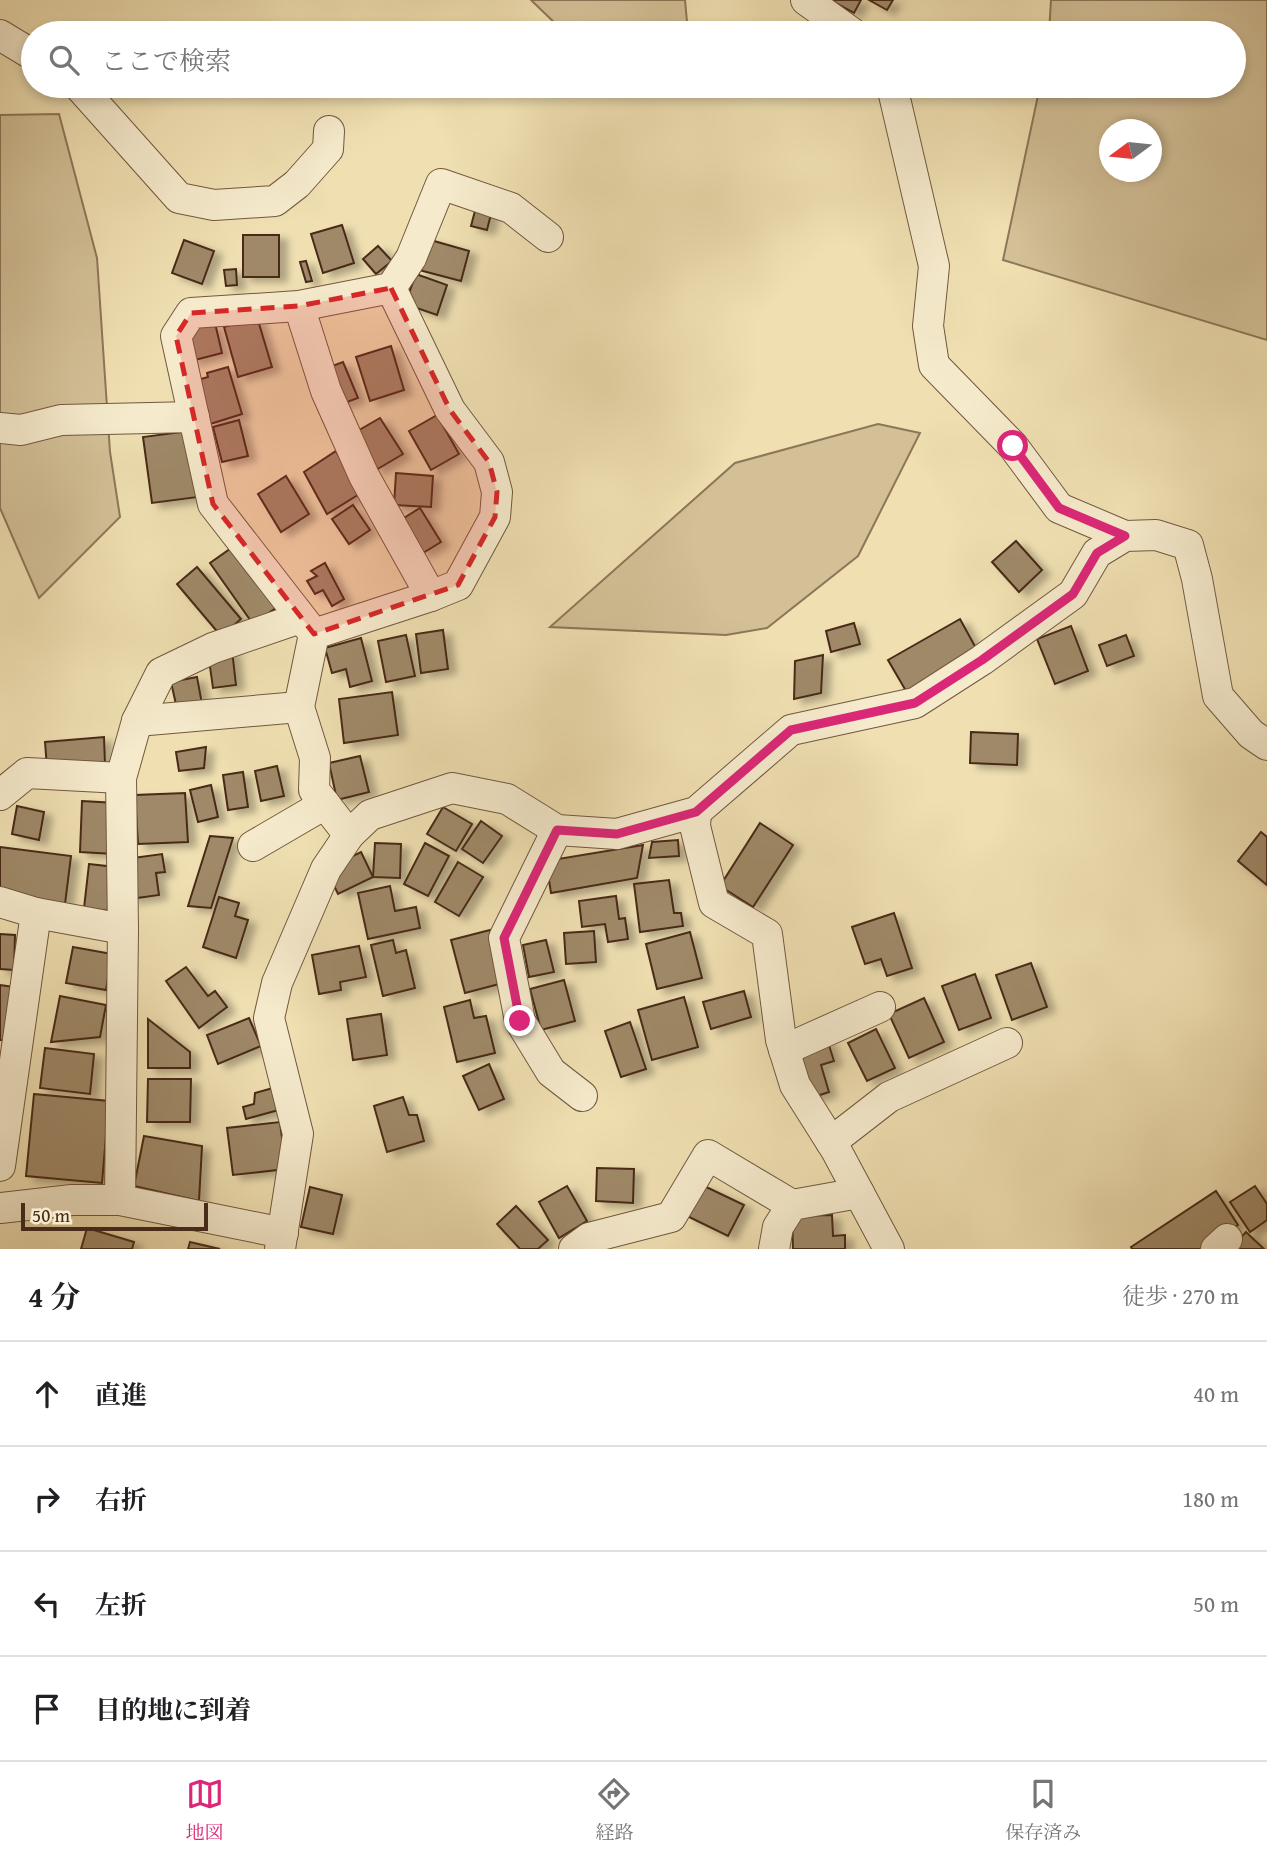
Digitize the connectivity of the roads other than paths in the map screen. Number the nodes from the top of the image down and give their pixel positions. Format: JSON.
{"nodes":[{"id":1,"x":806,"y":0,"type":"edge"},
{"id":2,"x":835,"y":21,"type":"edge"},
{"id":3,"x":0,"y":35,"type":"edge"},
{"id":4,"x":21,"y":48,"type":"edge"},
{"id":5,"x":90,"y":98,"type":"edge"},
{"id":6,"x":895,"y":98,"type":"edge"},
{"id":7,"x":328,"y":131,"type":"dead end"},
{"id":8,"x":548,"y":237,"type":"dead end"},
{"id":9,"x":391,"y":288,"type":"junction"},
{"id":10,"x":299,"y":306,"type":"junction"},
{"id":11,"x":194,"y":417,"type":"junction"},
{"id":12,"x":0,"y":428,"type":"edge"},
{"id":13,"x":1125,"y":536,"type":"junction"},
{"id":14,"x":431,"y":596,"type":"junction"},
{"id":15,"x":307,"y":626,"type":"junction"},
{"id":16,"x":299,"y":706,"type":"junction"},
{"id":17,"x":137,"y":721,"type":"junction"},
{"id":18,"x":1267,"y":745,"type":"edge"},
{"id":19,"x":121,"y":778,"type":"junction"},
{"id":20,"x":0,"y":795,"type":"edge"},
{"id":21,"x":325,"y":804,"type":"junction"},
{"id":22,"x":696,"y":812,"type":"junction"},
{"id":23,"x":557,"y":830,"type":"junction"},
{"id":24,"x":349,"y":835,"type":"junction"},
{"id":25,"x":253,"y":846,"type":"dead end"},
{"id":26,"x":0,"y":902,"type":"edge"},
{"id":27,"x":36,"y":913,"type":"junction"},
{"id":28,"x":123,"y":929,"type":"junction"},
{"id":29,"x":880,"y":1007,"type":"dead end"},
{"id":30,"x":1007,"y":1043,"type":"dead end"},
{"id":31,"x":784,"y":1051,"type":"junction"},
{"id":32,"x":582,"y":1096,"type":"dead end"},
{"id":33,"x":831,"y":1142,"type":"junction"},
{"id":34,"x":0,"y":1166,"type":"edge"},
{"id":35,"x":859,"y":1193,"type":"junction"},
{"id":36,"x":120,"y":1200,"type":"junction"},
{"id":37,"x":792,"y":1205,"type":"junction"},
{"id":38,"x":0,"y":1208,"type":"edge"},
{"id":39,"x":281,"y":1241,"type":"edge"},
{"id":40,"x":574,"y":1249,"type":"edge"},
{"id":41,"x":774,"y":1249,"type":"edge"},
{"id":42,"x":889,"y":1249,"type":"edge"}],
"edges":[{"from":1,"to":2,"type":"street"},
{"from":3,"to":4,"type":"street"},
{"from":5,"to":7,"type":"street"},
{"from":6,"to":13,"type":"street"},
{"from":8,"to":9,"type":"street"},
{"from":9,"to":10,"type":"street"},
{"from":9,"to":14,"type":"street"},
{"from":10,"to":11,"type":"street"},
{"from":10,"to":14,"type":"street"},
{"from":11,"to":12,"type":"street"},
{"from":11,"to":15,"type":"street"},
{"from":13,"to":18,"type":"street"},
{"from":13,"to":22,"type":"street"},
{"from":14,"to":15,"type":"street"},
{"from":15,"to":16,"type":"street"},
{"from":15,"to":17,"type":"street"},
{"from":16,"to":17,"type":"street"},
{"from":16,"to":21,"type":"street"},
{"from":17,"to":19,"type":"street"},
{"from":19,"to":20,"type":"street"},
{"from":19,"to":28,"type":"street"},
{"from":21,"to":24,"type":"street"},
{"from":21,"to":25,"type":"street"},
{"from":22,"to":23,"type":"street"},
{"from":22,"to":31,"type":"street"},
{"from":23,"to":24,"type":"street"},
{"from":23,"to":32,"type":"street"},
{"from":24,"to":39,"type":"street"},
{"from":26,"to":27,"type":"street"},
{"from":27,"to":28,"type":"street"},
{"from":27,"to":34,"type":"street"},
{"from":28,"to":36,"type":"street"},
{"from":29,"to":31,"type":"street"},
{"from":30,"to":33,"type":"street"},
{"from":31,"to":33,"type":"street"},
{"from":33,"to":35,"type":"street"},
{"from":35,"to":37,"type":"street"},
{"from":35,"to":42,"type":"street"},
{"from":36,"to":38,"type":"street"},
{"from":36,"to":39,"type":"street"},
{"from":37,"to":40,"type":"street"},
{"from":37,"to":41,"type":"street"}]}
